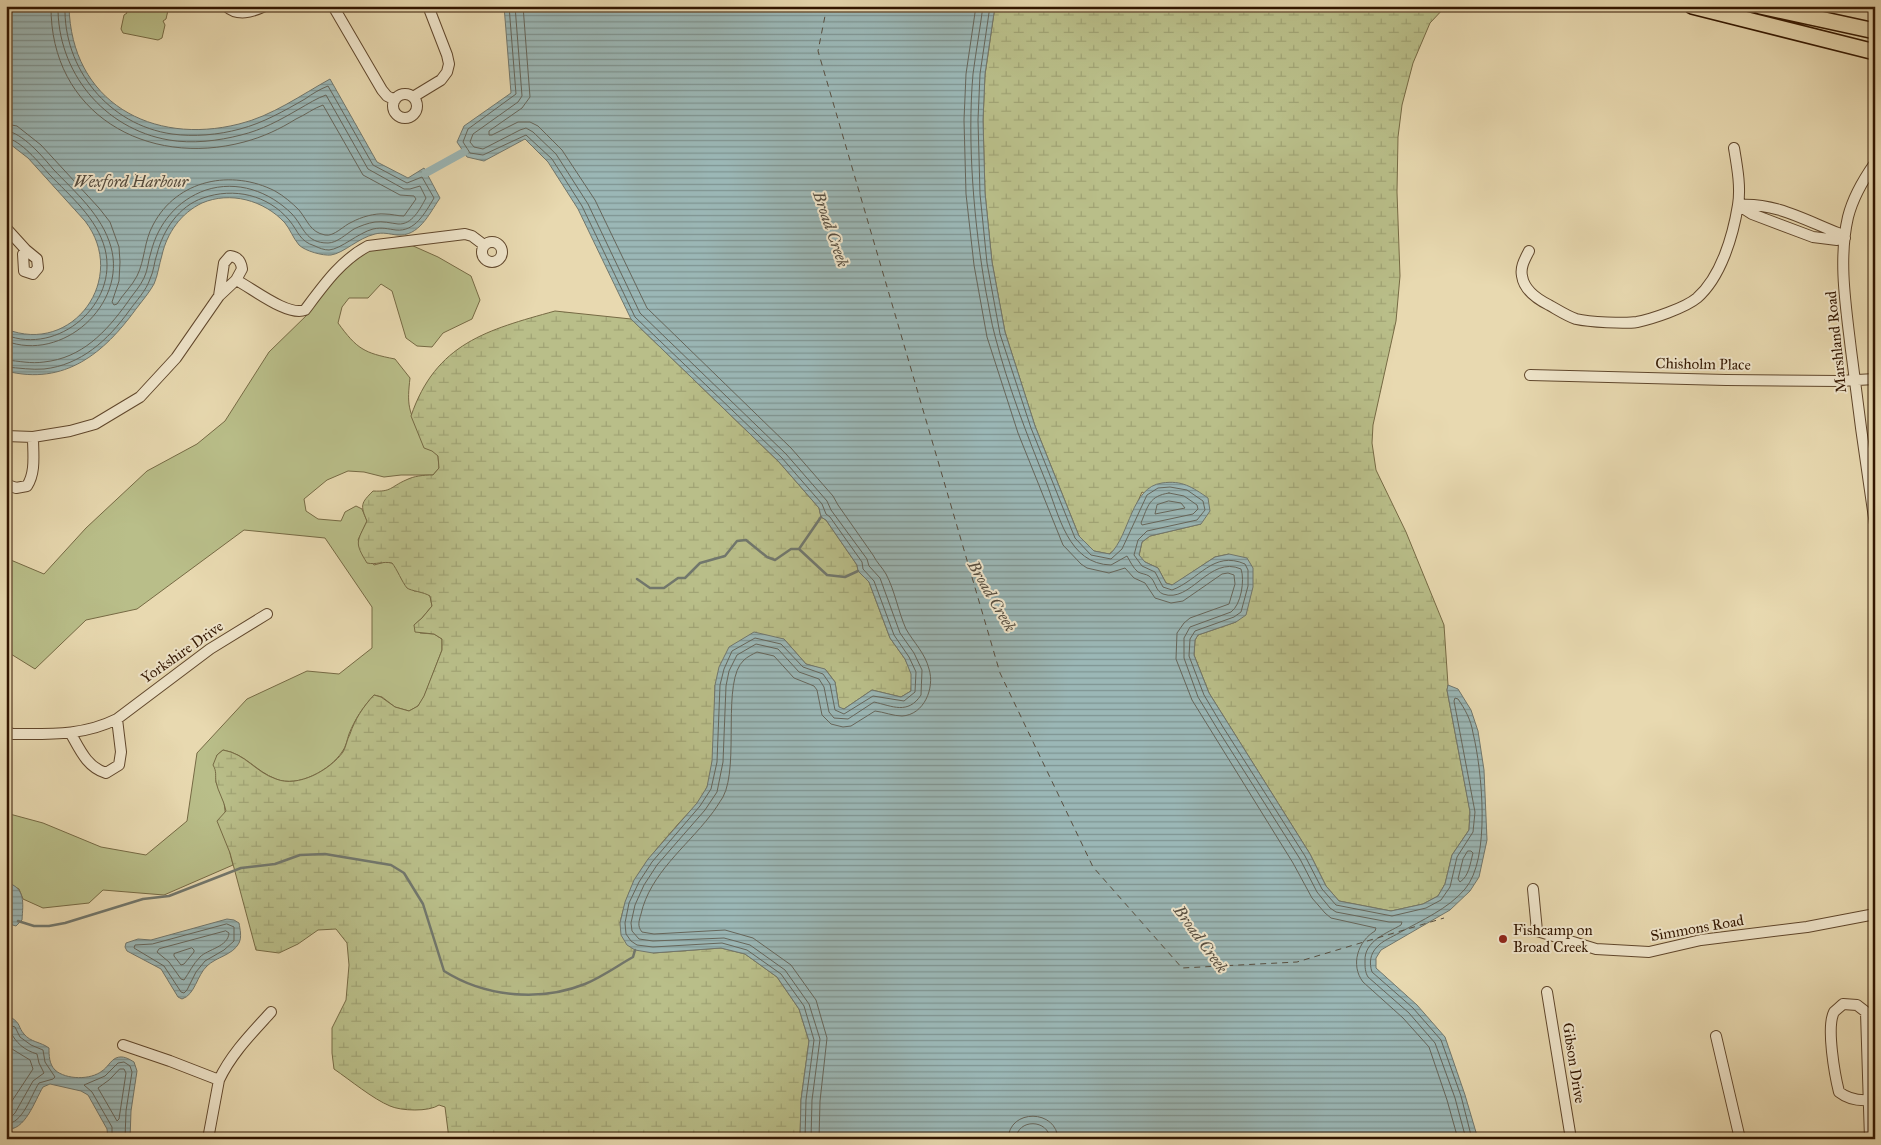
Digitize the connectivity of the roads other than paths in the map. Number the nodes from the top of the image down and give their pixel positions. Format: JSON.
{"nodes":[{"id":1,"x":226,"y":6,"type":"edge"},
{"id":2,"x":265,"y":6,"type":"edge"},
{"id":3,"x":333,"y":6,"type":"edge"},
{"id":4,"x":428,"y":6,"type":"edge"},
{"id":5,"x":1692,"y":6,"type":"edge"},
{"id":6,"x":1760,"y":6,"type":"edge"},
{"id":7,"x":1875,"y":31,"type":"edge"},
{"id":8,"x":1875,"y":52,"type":"edge"},
{"id":9,"x":413,"y":97,"type":"junction"},
{"id":10,"x":395,"y":100,"type":"junction"},
{"id":11,"x":1734,"y":148,"type":"dead end"},
{"id":12,"x":1875,"y":163,"type":"edge"},
{"id":13,"x":1738,"y":204,"type":"junction"},
{"id":14,"x":6,"y":228,"type":"edge"},
{"id":15,"x":1845,"y":238,"type":"junction"},
{"id":16,"x":484,"y":245,"type":"dead end"},
{"id":17,"x":26,"y":250,"type":"dead end"},
{"id":18,"x":1529,"y":251,"type":"dead end"},
{"id":19,"x":236,"y":280,"type":"junction"},
{"id":20,"x":219,"y":296,"type":"junction"},
{"id":21,"x":1530,"y":375,"type":"dead end"},
{"id":22,"x":1875,"y":379,"type":"edge"},
{"id":23,"x":1855,"y":380,"type":"junction"},
{"id":24,"x":6,"y":436,"type":"edge"},
{"id":25,"x":33,"y":437,"type":"junction"},
{"id":26,"x":7,"y":483,"type":"edge"},
{"id":27,"x":1875,"y":524,"type":"edge"},
{"id":28,"x":267,"y":614,"type":"dead end"},
{"id":29,"x":117,"y":719,"type":"junction"},
{"id":30,"x":6,"y":732,"type":"edge"},
{"id":31,"x":71,"y":734,"type":"junction"},
{"id":32,"x":1533,"y":889,"type":"dead end"},
{"id":33,"x":1875,"y":914,"type":"edge"},
{"id":34,"x":1547,"y":992,"type":"dead end"},
{"id":35,"x":271,"y":1012,"type":"dead end"},
{"id":36,"x":1716,"y":1036,"type":"dead end"},
{"id":37,"x":123,"y":1045,"type":"dead end"},
{"id":38,"x":219,"y":1080,"type":"junction"},
{"id":39,"x":1869,"y":1100,"type":"junction"},
{"id":40,"x":208,"y":1139,"type":"edge"},
{"id":41,"x":1571,"y":1139,"type":"edge"},
{"id":42,"x":1740,"y":1139,"type":"edge"},
{"id":43,"x":1870,"y":1139,"type":"edge"}],
"edges":[{"from":1,"to":2,"type":"street"},
{"from":3,"to":10,"type":"street"},
{"from":4,"to":9,"type":"street"},
{"from":5,"to":8,"type":"highway"},
{"from":6,"to":7,"type":"highway"},
{"from":9,"to":10,"type":"street"},
{"from":9,"to":10,"type":"street"},
{"from":11,"to":13,"type":"street"},
{"from":12,"to":15,"type":"street","name":"Marshland Road"},
{"from":13,"to":15,"type":"street"},
{"from":13,"to":18,"type":"street"},
{"from":14,"to":17,"type":"street"},
{"from":15,"to":23,"type":"street","name":"Marshland Road"},
{"from":16,"to":19,"type":"street"},
{"from":19,"to":20,"type":"street"},
{"from":19,"to":20,"type":"street"},
{"from":20,"to":25,"type":"street"},
{"from":21,"to":23,"type":"street","name":"Chisholm Place"},
{"from":22,"to":23,"type":"street","name":"Chisholm Place"},
{"from":23,"to":27,"type":"street","name":"Marshland Road"},
{"from":24,"to":25,"type":"street"},
{"from":25,"to":26,"type":"street"},
{"from":28,"to":29,"type":"street","name":"Yorkshire Drive"},
{"from":29,"to":31,"type":"street","name":"Yorkshire Drive"},
{"from":29,"to":31,"type":"street"},
{"from":30,"to":31,"type":"street","name":"Yorkshire Drive"},
{"from":32,"to":33,"type":"street","name":"Simmons Road"},
{"from":34,"to":41,"type":"street","name":"Gibson Drive"},
{"from":35,"to":38,"type":"street"},
{"from":36,"to":42,"type":"street"},
{"from":37,"to":38,"type":"street"},
{"from":38,"to":40,"type":"street"},
{"from":39,"to":39,"type":"street"},
{"from":39,"to":43,"type":"street"}]}
